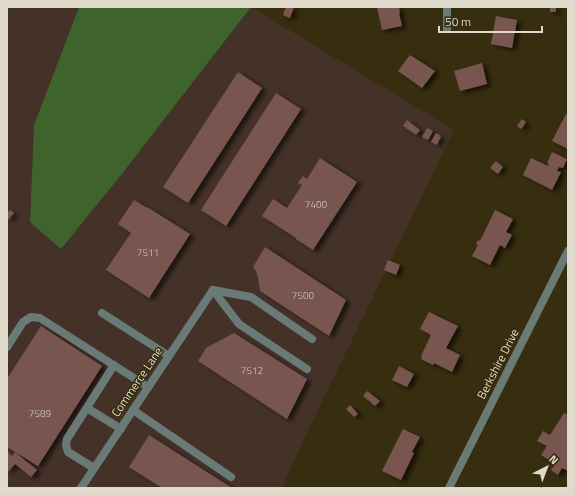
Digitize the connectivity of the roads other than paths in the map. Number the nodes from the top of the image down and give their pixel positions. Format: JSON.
{"nodes":[{"id":1,"x":447,"y":7,"type":"edge"},
{"id":2,"x":447,"y":29,"type":"dead end"},
{"id":3,"x":568,"y":251,"type":"edge"},
{"id":4,"x":213,"y":290,"type":"junction"},
{"id":5,"x":102,"y":313,"type":"dead end"},
{"id":6,"x":312,"y":339,"type":"dead end"},
{"id":7,"x":7,"y":347,"type":"edge"},
{"id":8,"x":169,"y":356,"type":"junction"},
{"id":9,"x":114,"y":365,"type":"junction"},
{"id":10,"x":307,"y":369,"type":"dead end"},
{"id":11,"x":148,"y":387,"type":"junction"},
{"id":12,"x":87,"y":408,"type":"junction"},
{"id":13,"x":133,"y":410,"type":"junction"},
{"id":14,"x":120,"y":429,"type":"junction"},
{"id":15,"x":94,"y":468,"type":"junction"},
{"id":16,"x":231,"y":477,"type":"dead end"},
{"id":17,"x":81,"y":488,"type":"edge"},
{"id":18,"x":449,"y":488,"type":"edge"}],
"edges":[{"from":1,"to":2,"type":"street"},
{"from":3,"to":18,"type":"street","name":"Berkshire Drive"},
{"from":4,"to":6,"type":"street"},
{"from":4,"to":8,"type":"street","name":"Commerce Lane"},
{"from":4,"to":10,"type":"street"},
{"from":5,"to":8,"type":"street"},
{"from":7,"to":9,"type":"street"},
{"from":8,"to":11,"type":"street","name":"Commerce Lane"},
{"from":9,"to":11,"type":"street"},
{"from":9,"to":12,"type":"street"},
{"from":11,"to":13,"type":"street","name":"Commerce Lane"},
{"from":12,"to":14,"type":"street"},
{"from":12,"to":15,"type":"street"},
{"from":13,"to":14,"type":"street","name":"Commerce Lane"},
{"from":13,"to":16,"type":"street"},
{"from":14,"to":15,"type":"street","name":"Commerce Lane"},
{"from":15,"to":17,"type":"street","name":"Commerce Lane"}]}
